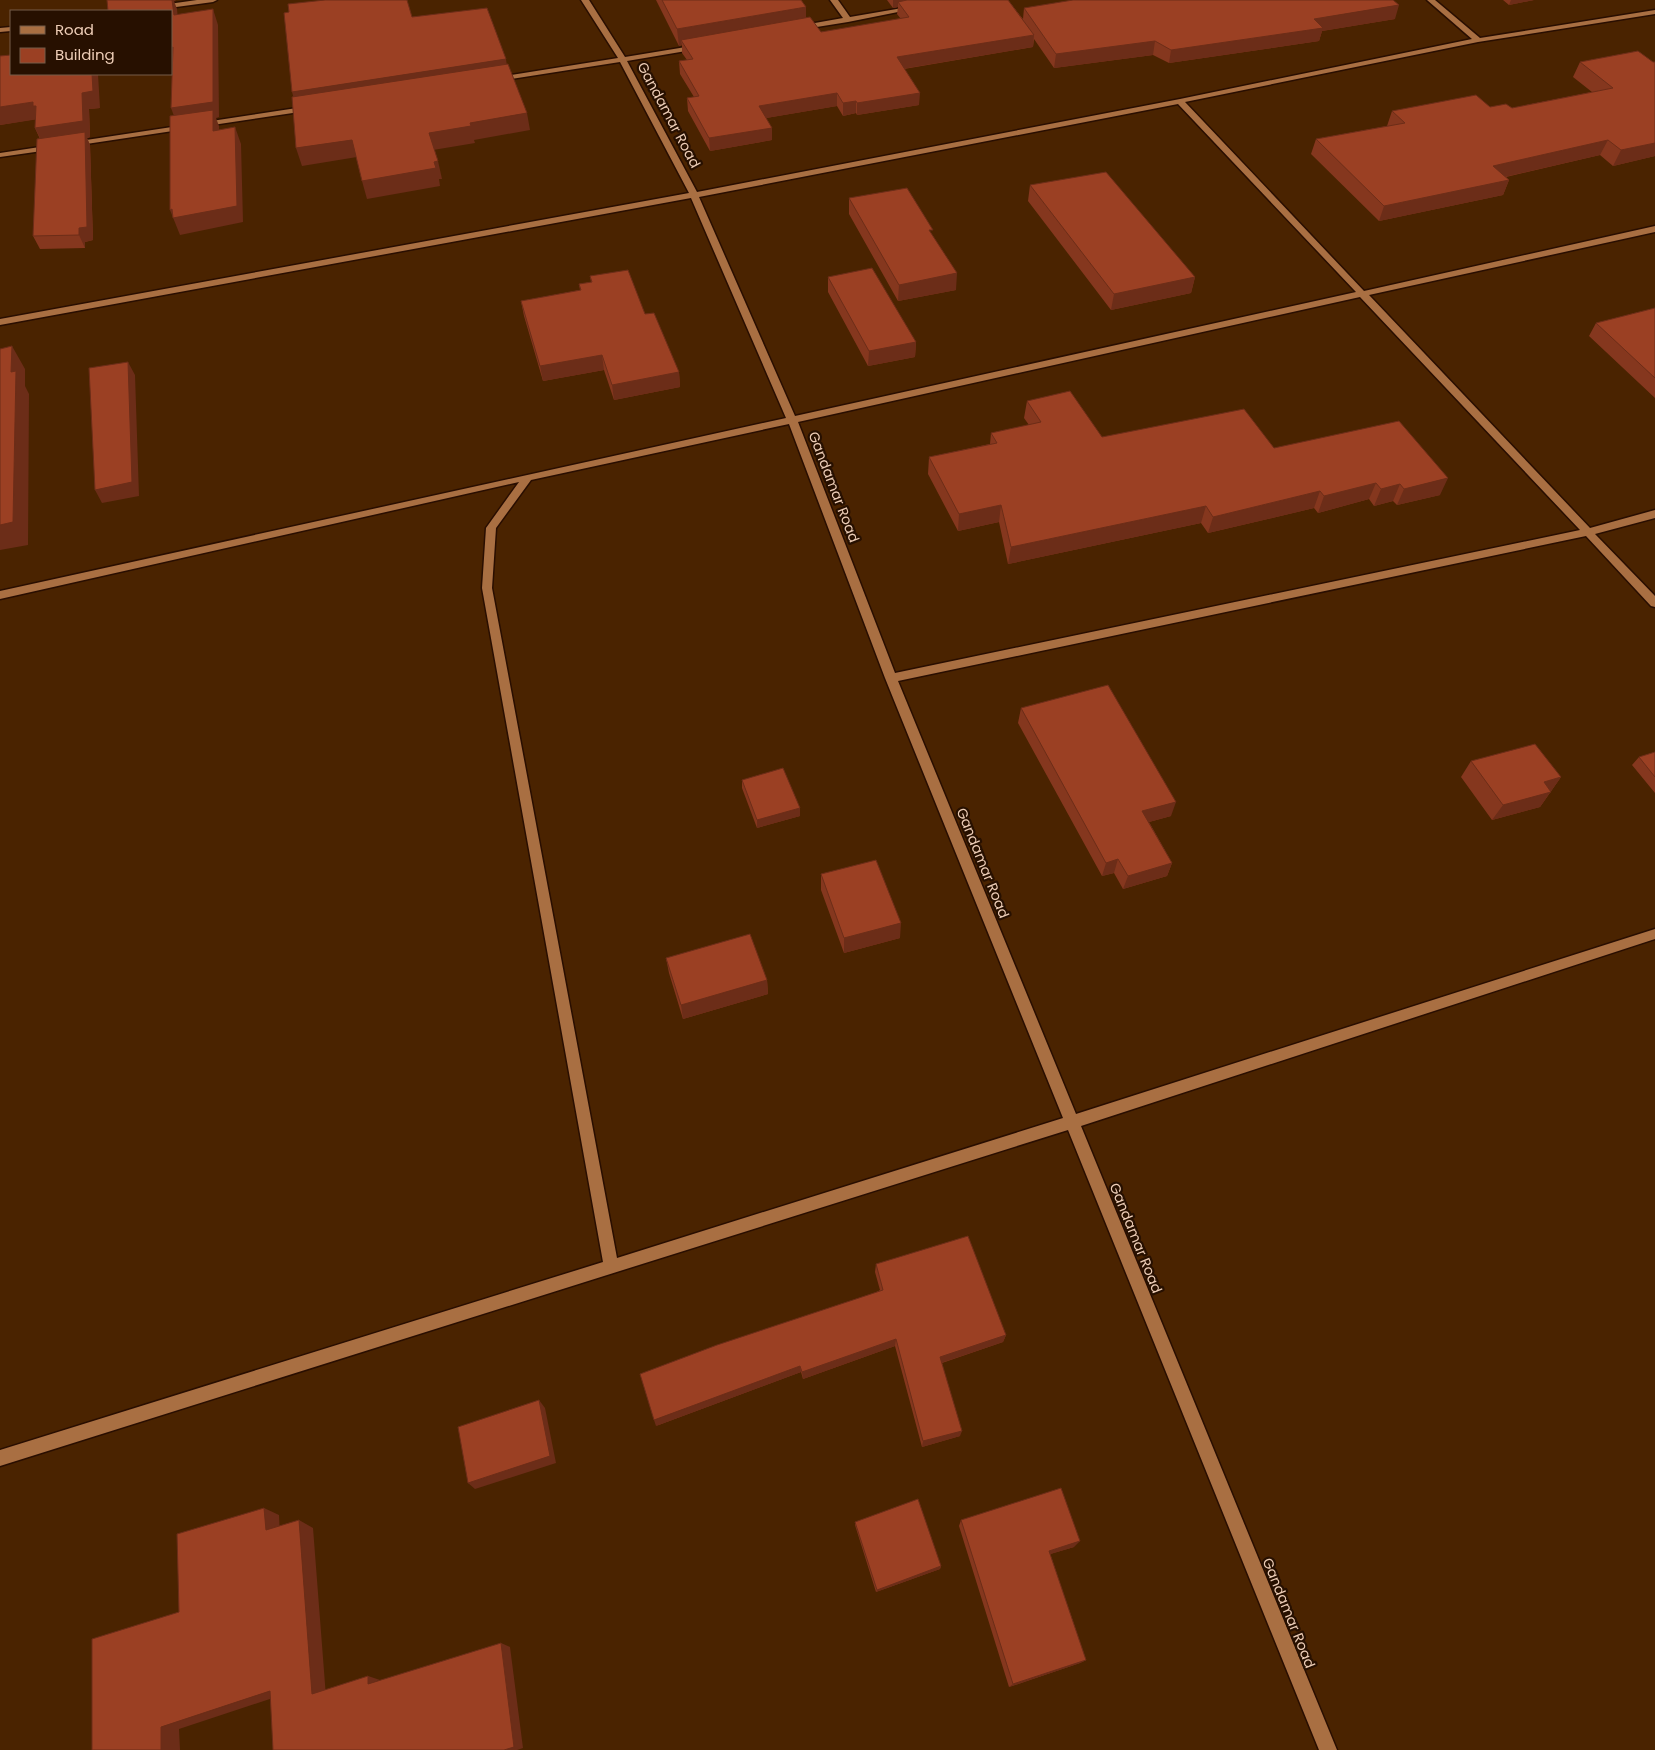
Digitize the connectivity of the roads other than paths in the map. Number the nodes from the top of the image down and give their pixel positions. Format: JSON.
{"nodes":[{"id":1,"x":213,"y":0,"type":"edge"},
{"id":2,"x":585,"y":0,"type":"edge"},
{"id":3,"x":834,"y":0,"type":"edge"},
{"id":4,"x":1431,"y":0,"type":"edge"},
{"id":5,"x":923,"y":7,"type":"edge"},
{"id":6,"x":141,"y":10,"type":"edge"},
{"id":7,"x":1655,"y":12,"type":"edge"},
{"id":8,"x":848,"y":20,"type":"junction"},
{"id":9,"x":789,"y":30,"type":"edge"},
{"id":10,"x":1478,"y":40,"type":"junction"},
{"id":11,"x":711,"y":44,"type":"edge"},
{"id":12,"x":623,"y":60,"type":"junction"},
{"id":13,"x":487,"y":81,"type":"edge"},
{"id":14,"x":1180,"y":101,"type":"junction"},
{"id":15,"x":322,"y":106,"type":"edge"},
{"id":16,"x":68,"y":144,"type":"edge"},
{"id":17,"x":58,"y":146,"type":"edge"},
{"id":18,"x":0,"y":155,"type":"edge"},
{"id":19,"x":694,"y":195,"type":"junction"},
{"id":20,"x":1655,"y":229,"type":"edge"},
{"id":21,"x":1362,"y":293,"type":"junction"},
{"id":22,"x":0,"y":322,"type":"edge"},
{"id":23,"x":792,"y":420,"type":"junction"},
{"id":24,"x":528,"y":477,"type":"junction"},
{"id":25,"x":1655,"y":514,"type":"edge"},
{"id":26,"x":1588,"y":532,"type":"junction"},
{"id":27,"x":0,"y":595,"type":"edge"},
{"id":28,"x":1655,"y":603,"type":"edge"},
{"id":29,"x":891,"y":678,"type":"junction"},
{"id":30,"x":1655,"y":934,"type":"edge"},
{"id":31,"x":1072,"y":1122,"type":"junction"},
{"id":32,"x":610,"y":1267,"type":"junction"},
{"id":33,"x":0,"y":1458,"type":"edge"},
{"id":34,"x":1328,"y":1750,"type":"edge"}],
"edges":[{"from":1,"to":6,"type":"street"},
{"from":2,"to":12,"type":"street","name":"Gandamar Road"},
{"from":3,"to":8,"type":"street"},
{"from":4,"to":10,"type":"street"},
{"from":5,"to":8,"type":"street"},
{"from":7,"to":10,"type":"street"},
{"from":8,"to":9,"type":"street"},
{"from":10,"to":14,"type":"street"},
{"from":11,"to":12,"type":"street"},
{"from":12,"to":13,"type":"street"},
{"from":12,"to":19,"type":"street","name":"Gandamar Road"},
{"from":14,"to":19,"type":"street"},
{"from":14,"to":21,"type":"street"},
{"from":15,"to":16,"type":"street"},
{"from":17,"to":18,"type":"street"},
{"from":19,"to":22,"type":"street"},
{"from":19,"to":23,"type":"street","name":"Gandamar Road"},
{"from":20,"to":21,"type":"street"},
{"from":21,"to":23,"type":"street"},
{"from":21,"to":26,"type":"street"},
{"from":23,"to":24,"type":"street"},
{"from":23,"to":29,"type":"street","name":"Gandamar Road"},
{"from":24,"to":27,"type":"street"},
{"from":24,"to":32,"type":"street"},
{"from":25,"to":26,"type":"street"},
{"from":26,"to":28,"type":"street"},
{"from":26,"to":29,"type":"street"},
{"from":29,"to":31,"type":"street","name":"Gandamar Road"},
{"from":30,"to":31,"type":"street"},
{"from":31,"to":32,"type":"street"},
{"from":31,"to":34,"type":"street","name":"Gandamar Road"},
{"from":32,"to":33,"type":"street"}]}
